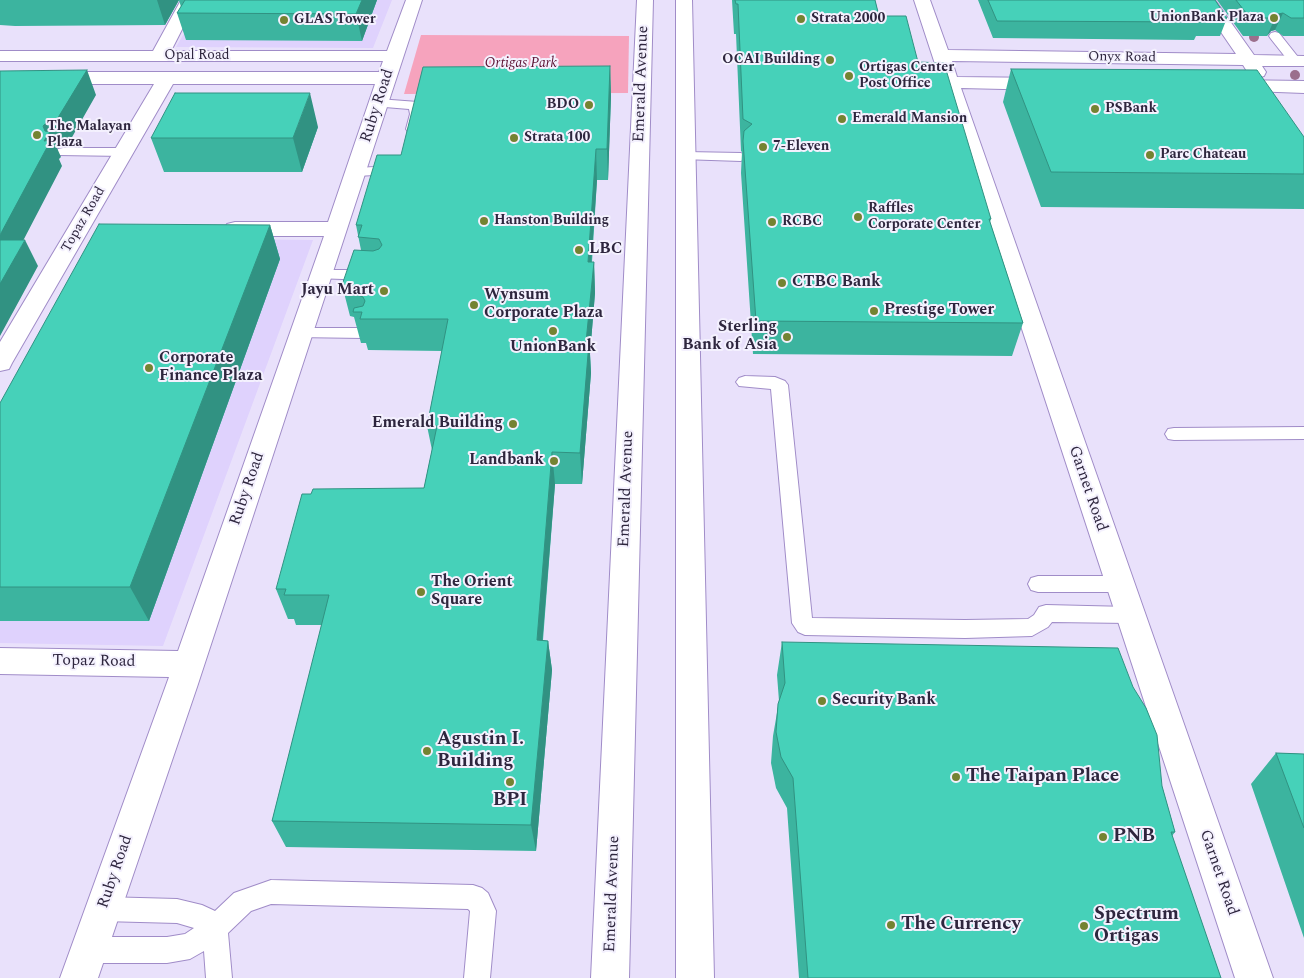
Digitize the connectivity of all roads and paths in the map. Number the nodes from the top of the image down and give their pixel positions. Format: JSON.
{"nodes":[{"id":1,"x":189,"y":0,"type":"edge"},
{"id":2,"x":414,"y":0,"type":"edge"},
{"id":3,"x":646,"y":0,"type":"edge"},
{"id":4,"x":684,"y":0,"type":"edge"},
{"id":5,"x":922,"y":0,"type":"edge"},
{"id":6,"x":1207,"y":0,"type":"edge"},
{"id":7,"x":1275,"y":36,"type":"edge"},
{"id":8,"x":941,"y":55,"type":"junction"},
{"id":9,"x":0,"y":56,"type":"edge"},
{"id":10,"x":158,"y":56,"type":"junction"},
{"id":11,"x":1249,"y":60,"type":"junction"},
{"id":12,"x":1299,"y":61,"type":"edge"},
{"id":13,"x":390,"y":67,"type":"junction"},
{"id":14,"x":167,"y":77,"type":"junction"},
{"id":15,"x":0,"y":78,"type":"edge"},
{"id":16,"x":950,"y":82,"type":"junction"},
{"id":17,"x":1064,"y":84,"type":"edge"},
{"id":18,"x":1213,"y":86,"type":"edge"},
{"id":19,"x":1266,"y":86,"type":"junction"},
{"id":20,"x":1304,"y":87,"type":"edge"},
{"id":21,"x":378,"y":103,"type":"junction"},
{"id":22,"x":1280,"y":107,"type":"edge"},
{"id":23,"x":63,"y":152,"type":"dead end"},
{"id":24,"x":124,"y":152,"type":"junction"},
{"id":25,"x":686,"y":156,"type":"junction"},
{"id":26,"x":741,"y":158,"type":"edge"},
{"id":27,"x":356,"y":172,"type":"junction"},
{"id":28,"x":220,"y":229,"type":"edge"},
{"id":29,"x":337,"y":229,"type":"junction"},
{"id":30,"x":321,"y":275,"type":"junction"},
{"id":31,"x":379,"y":275,"type":"edge"},
{"id":32,"x":301,"y":333,"type":"junction"},
{"id":33,"x":363,"y":333,"type":"edge"},
{"id":34,"x":0,"y":363,"type":"edge"},
{"id":35,"x":745,"y":382,"type":"dead end"},
{"id":36,"x":1304,"y":433,"type":"edge"},
{"id":37,"x":1174,"y":434,"type":"dead end"},
{"id":38,"x":1038,"y":584,"type":"dead end"},
{"id":39,"x":1119,"y":584,"type":"junction"},
{"id":40,"x":1129,"y":615,"type":"junction"},
{"id":41,"x":0,"y":661,"type":"edge"},
{"id":42,"x":188,"y":664,"type":"junction"},
{"id":43,"x":103,"y":909,"type":"junction"},
{"id":44,"x":215,"y":928,"type":"junction"},
{"id":45,"x":84,"y":964,"type":"edge"},
{"id":46,"x":219,"y":978,"type":"edge"},
{"id":47,"x":477,"y":978,"type":"edge"},
{"id":48,"x":610,"y":978,"type":"edge"},
{"id":49,"x":695,"y":978,"type":"edge"},
{"id":50,"x":1254,"y":978,"type":"edge"}],
"edges":[{"from":1,"to":10,"type":"street"},
{"from":2,"to":13,"type":"street","name":"Ruby Road"},
{"from":3,"to":48,"type":"street","name":"Emerald Avenue"},
{"from":4,"to":25,"type":"street"},
{"from":5,"to":8,"type":"street","name":"Garnet Road"},
{"from":6,"to":11,"type":"street"},
{"from":7,"to":12,"type":"lane"},
{"from":8,"to":11,"type":"street","name":"Onyx Road"},
{"from":8,"to":16,"type":"street","name":"Garnet Road"},
{"from":9,"to":10,"type":"street","name":"Opal Road"},
{"from":10,"to":13,"type":"street","name":"Opal Road"},
{"from":11,"to":12,"type":"street","name":"Onyx Road"},
{"from":11,"to":19,"type":"street"},
{"from":13,"to":14,"type":"street","name":"Opal Road"},
{"from":13,"to":21,"type":"street","name":"Ruby Road"},
{"from":14,"to":15,"type":"street","name":"Opal Road"},
{"from":14,"to":24,"type":"street","name":"Topaz Road"},
{"from":16,"to":17,"type":"street"},
{"from":16,"to":39,"type":"street","name":"Garnet Road"},
{"from":18,"to":19,"type":"street"},
{"from":19,"to":20,"type":"street"},
{"from":19,"to":22,"type":"street"},
{"from":21,"to":27,"type":"street","name":"Ruby Road"},
{"from":21,"to":27,"type":"lane"},
{"from":23,"to":24,"type":"lane"},
{"from":24,"to":34,"type":"street","name":"Topaz Road"},
{"from":25,"to":26,"type":"lane"},
{"from":25,"to":49,"type":"street"},
{"from":27,"to":29,"type":"street","name":"Ruby Road"},
{"from":28,"to":29,"type":"street"},
{"from":29,"to":30,"type":"street","name":"Ruby Road"},
{"from":30,"to":31,"type":"lane"},
{"from":30,"to":32,"type":"street","name":"Ruby Road"},
{"from":32,"to":33,"type":"lane"},
{"from":32,"to":42,"type":"street","name":"Ruby Road"},
{"from":35,"to":40,"type":"lane"},
{"from":36,"to":37,"type":"lane"},
{"from":38,"to":39,"type":"lane"},
{"from":39,"to":40,"type":"street","name":"Garnet Road"},
{"from":40,"to":50,"type":"street","name":"Garnet Road"},
{"from":41,"to":42,"type":"street","name":"Topaz Road"},
{"from":42,"to":43,"type":"street","name":"Ruby Road"},
{"from":43,"to":44,"type":"lane"},
{"from":43,"to":45,"type":"street","name":"Ruby Road"},
{"from":44,"to":45,"type":"lane"},
{"from":44,"to":46,"type":"lane"},
{"from":44,"to":47,"type":"lane"}]}
